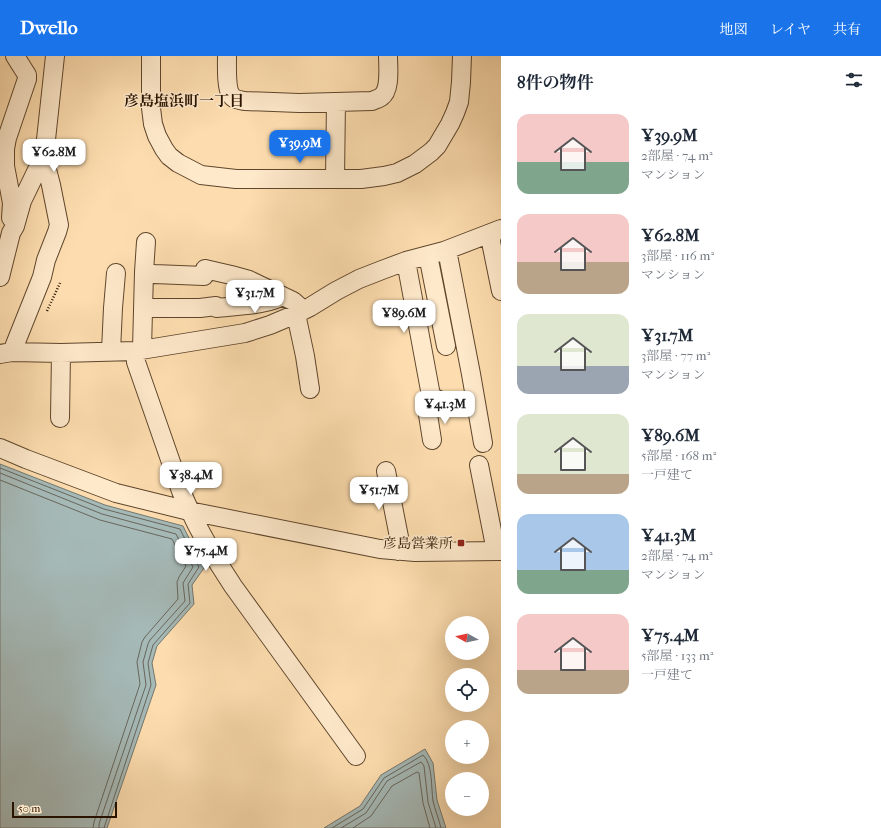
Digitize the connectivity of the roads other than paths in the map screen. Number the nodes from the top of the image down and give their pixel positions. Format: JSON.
{"nodes":[{"id":1,"x":15,"y":56,"type":"edge"},
{"id":2,"x":55,"y":56,"type":"edge"},
{"id":3,"x":151,"y":56,"type":"edge"},
{"id":4,"x":227,"y":56,"type":"edge"},
{"id":5,"x":388,"y":56,"type":"edge"},
{"id":6,"x":462,"y":56,"type":"edge"},
{"id":7,"x":336,"y":102,"type":"junction"},
{"id":8,"x":44,"y":158,"type":"junction"},
{"id":9,"x":335,"y":178,"type":"junction"},
{"id":10,"x":497,"y":231,"type":"edge"},
{"id":11,"x":11,"y":233,"type":"junction"},
{"id":12,"x":146,"y":242,"type":"dead end"},
{"id":13,"x":447,"y":250,"type":"junction"},
{"id":14,"x":428,"y":255,"type":"junction"},
{"id":15,"x":406,"y":262,"type":"junction"},
{"id":16,"x":144,"y":272,"type":"junction"},
{"id":17,"x":116,"y":274,"type":"dead end"},
{"id":18,"x":0,"y":277,"type":"edge"},
{"id":19,"x":501,"y":291,"type":"edge"},
{"id":20,"x":281,"y":296,"type":"junction"},
{"id":21,"x":142,"y":308,"type":"junction"},
{"id":22,"x":300,"y":312,"type":"junction"},
{"id":23,"x":446,"y":346,"type":"dead end"},
{"id":24,"x":138,"y":350,"type":"junction"},
{"id":25,"x":111,"y":351,"type":"junction"},
{"id":26,"x":6,"y":353,"type":"edge"},
{"id":27,"x":61,"y":353,"type":"junction"},
{"id":28,"x":310,"y":389,"type":"dead end"},
{"id":29,"x":60,"y":418,"type":"dead end"},
{"id":30,"x":432,"y":440,"type":"dead end"},
{"id":31,"x":483,"y":443,"type":"dead end"},
{"id":32,"x":0,"y":448,"type":"edge"},
{"id":33,"x":480,"y":465,"type":"dead end"},
{"id":34,"x":386,"y":471,"type":"dead end"},
{"id":35,"x":189,"y":511,"type":"junction"},
{"id":36,"x":398,"y":551,"type":"junction"},
{"id":37,"x":498,"y":551,"type":"edge"},
{"id":38,"x":356,"y":756,"type":"dead end"}],
"edges":[{"from":1,"to":11,"type":"street"},
{"from":2,"to":8,"type":"street"},
{"from":3,"to":9,"type":"street"},
{"from":4,"to":7,"type":"street"},
{"from":5,"to":7,"type":"street"},
{"from":6,"to":9,"type":"street"},
{"from":7,"to":9,"type":"street"},
{"from":8,"to":11,"type":"street"},
{"from":8,"to":26,"type":"street"},
{"from":10,"to":13,"type":"street"},
{"from":10,"to":19,"type":"street"},
{"from":11,"to":18,"type":"street"},
{"from":12,"to":16,"type":"street"},
{"from":13,"to":14,"type":"street"},
{"from":13,"to":31,"type":"street"},
{"from":14,"to":15,"type":"street"},
{"from":14,"to":23,"type":"street"},
{"from":15,"to":22,"type":"street"},
{"from":15,"to":30,"type":"street"},
{"from":16,"to":20,"type":"street"},
{"from":16,"to":21,"type":"street"},
{"from":17,"to":25,"type":"street"},
{"from":20,"to":21,"type":"street"},
{"from":20,"to":22,"type":"street"},
{"from":21,"to":24,"type":"street"},
{"from":22,"to":24,"type":"street"},
{"from":22,"to":28,"type":"street"},
{"from":24,"to":25,"type":"street"},
{"from":24,"to":35,"type":"street"},
{"from":25,"to":27,"type":"street"},
{"from":26,"to":27,"type":"street"},
{"from":27,"to":29,"type":"street"},
{"from":32,"to":35,"type":"street"},
{"from":33,"to":37,"type":"street"},
{"from":34,"to":36,"type":"street"},
{"from":35,"to":36,"type":"street"},
{"from":35,"to":38,"type":"street"},
{"from":36,"to":37,"type":"street"}]}
